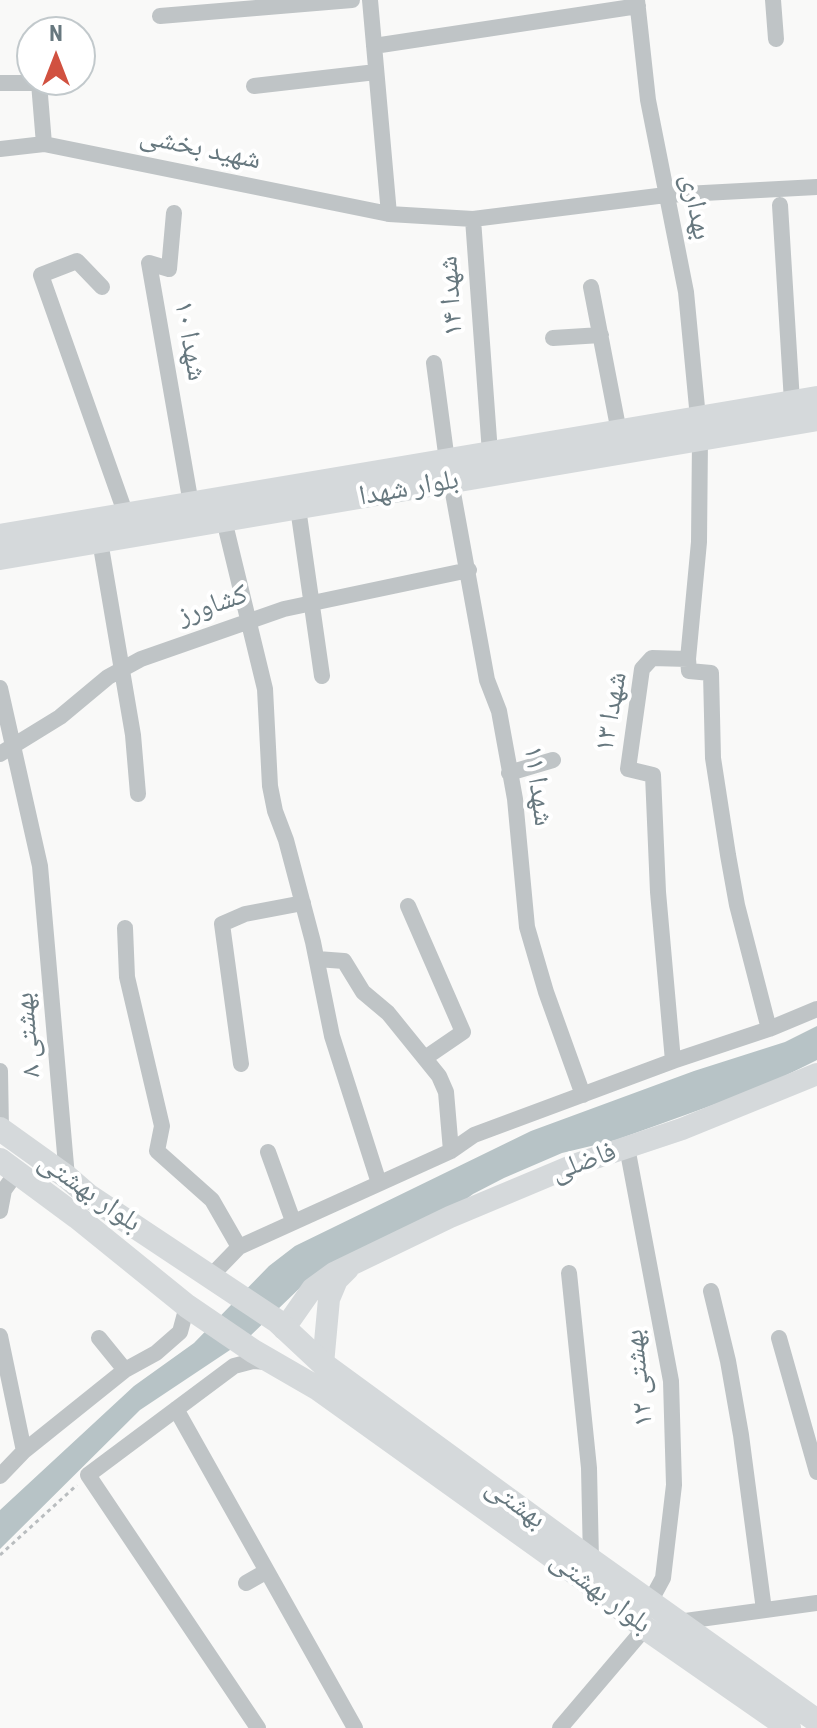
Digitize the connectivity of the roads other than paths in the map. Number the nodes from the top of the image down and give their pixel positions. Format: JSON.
{"nodes":[{"id":1,"x":352,"y":0,"type":"edge"},
{"id":2,"x":370,"y":0,"type":"edge"},
{"id":3,"x":773,"y":0,"type":"edge"},
{"id":4,"x":638,"y":3,"type":"edge"},
{"id":5,"x":160,"y":16,"type":"dead end"},
{"id":6,"x":776,"y":39,"type":"dead end"},
{"id":7,"x":374,"y":46,"type":"junction"},
{"id":8,"x":376,"y":72,"type":"junction"},
{"id":9,"x":0,"y":83,"type":"edge"},
{"id":10,"x":254,"y":86,"type":"dead end"},
{"id":11,"x":44,"y":144,"type":"junction"},
{"id":12,"x":0,"y":149,"type":"edge"},
{"id":13,"x":817,"y":187,"type":"edge"},
{"id":14,"x":666,"y":195,"type":"junction"},
{"id":15,"x":780,"y":205,"type":"dead end"},
{"id":16,"x":174,"y":213,"type":"dead end"},
{"id":17,"x":389,"y":214,"type":"junction"},
{"id":18,"x":473,"y":219,"type":"junction"},
{"id":19,"x":102,"y":287,"type":"dead end"},
{"id":20,"x":591,"y":287,"type":"dead end"},
{"id":21,"x":601,"y":335,"type":"junction"},
{"id":22,"x":553,"y":338,"type":"dead end"},
{"id":23,"x":434,"y":363,"type":"dead end"},
{"id":24,"x":817,"y":398,"type":"edge"},
{"id":25,"x":792,"y":402,"type":"junction"},
{"id":26,"x":817,"y":419,"type":"edge"},
{"id":27,"x":699,"y":429,"type":"junction"},
{"id":28,"x":619,"y":432,"type":"junction"},
{"id":29,"x":490,"y":453,"type":"junction"},
{"id":30,"x":449,"y":471,"type":"junction"},
{"id":31,"x":191,"y":504,"type":"junction"},
{"id":32,"x":298,"y":508,"type":"junction"},
{"id":33,"x":126,"y":515,"type":"junction"},
{"id":34,"x":224,"y":520,"type":"junction"},
{"id":35,"x":0,"y":536,"type":"edge"},
{"id":36,"x":100,"y":541,"type":"junction"},
{"id":37,"x":0,"y":558,"type":"edge"},
{"id":38,"x":469,"y":570,"type":"junction"},
{"id":39,"x":311,"y":603,"type":"junction"},
{"id":40,"x":247,"y":621,"type":"junction"},
{"id":41,"x":688,"y":659,"type":"junction"},
{"id":42,"x":123,"y":669,"type":"junction"},
{"id":43,"x":322,"y":676,"type":"dead end"},
{"id":44,"x":0,"y":688,"type":"edge"},
{"id":45,"x":6,"y":750,"type":"edge"},
{"id":46,"x":553,"y":760,"type":"dead end"},
{"id":47,"x":509,"y":773,"type":"junction"},
{"id":48,"x":138,"y":794,"type":"dead end"},
{"id":49,"x":303,"y":903,"type":"junction"},
{"id":50,"x":408,"y":906,"type":"dead end"},
{"id":51,"x":125,"y":928,"type":"dead end"},
{"id":52,"x":317,"y":959,"type":"junction"},
{"id":53,"x":817,"y":1009,"type":"edge"},
{"id":54,"x":769,"y":1029,"type":"junction"},
{"id":55,"x":425,"y":1058,"type":"junction"},
{"id":56,"x":673,"y":1061,"type":"junction"},
{"id":57,"x":241,"y":1064,"type":"dead end"},
{"id":58,"x":0,"y":1071,"type":"edge"},
{"id":59,"x":817,"y":1074,"type":"edge"},
{"id":60,"x":583,"y":1095,"type":"junction"},
{"id":61,"x":1,"y":1130,"type":"edge"},
{"id":62,"x":627,"y":1147,"type":"junction"},
{"id":63,"x":451,"y":1151,"type":"junction"},
{"id":64,"x":268,"y":1152,"type":"dead end"},
{"id":65,"x":9,"y":1166,"type":"edge"},
{"id":66,"x":67,"y":1177,"type":"junction"},
{"id":67,"x":379,"y":1183,"type":"junction"},
{"id":68,"x":89,"y":1196,"type":"junction"},
{"id":69,"x":0,"y":1211,"type":"edge"},
{"id":70,"x":116,"y":1213,"type":"junction"},
{"id":71,"x":77,"y":1217,"type":"junction"},
{"id":72,"x":293,"y":1221,"type":"junction"},
{"id":73,"x":98,"y":1234,"type":"junction"},
{"id":74,"x":239,"y":1247,"type":"junction"},
{"id":75,"x":355,"y":1263,"type":"junction"},
{"id":76,"x":569,"y":1273,"type":"dead end"},
{"id":77,"x":214,"y":1280,"type":"junction"},
{"id":78,"x":711,"y":1291,"type":"dead end"},
{"id":79,"x":192,"y":1309,"type":"junction"},
{"id":80,"x":280,"y":1325,"type":"junction"},
{"id":81,"x":0,"y":1336,"type":"edge"},
{"id":82,"x":99,"y":1338,"type":"dead end"},
{"id":83,"x":779,"y":1338,"type":"dead end"},
{"id":84,"x":262,"y":1357,"type":"junction"},
{"id":85,"x":323,"y":1364,"type":"junction"},
{"id":86,"x":125,"y":1370,"type":"junction"},
{"id":87,"x":176,"y":1409,"type":"junction"},
{"id":88,"x":24,"y":1451,"type":"junction"},
{"id":89,"x":817,"y":1472,"type":"edge"},
{"id":90,"x":0,"y":1476,"type":"edge"},
{"id":91,"x":591,"y":1560,"type":"junction"},
{"id":92,"x":267,"y":1571,"type":"junction"},
{"id":93,"x":246,"y":1583,"type":"dead end"},
{"id":94,"x":650,"y":1602,"type":"junction"},
{"id":95,"x":817,"y":1603,"type":"edge"},
{"id":96,"x":764,"y":1610,"type":"junction"},
{"id":97,"x":678,"y":1622,"type":"junction"},
{"id":98,"x":645,"y":1628,"type":"junction"},
{"id":99,"x":817,"y":1721,"type":"edge"},
{"id":100,"x":258,"y":1728,"type":"edge"},
{"id":101,"x":355,"y":1728,"type":"edge"},
{"id":102,"x":560,"y":1728,"type":"edge"},
{"id":103,"x":789,"y":1728,"type":"edge"}],
"edges":[{"from":1,"to":5,"type":"street"},
{"from":2,"to":7,"type":"street"},
{"from":3,"to":6,"type":"street"},
{"from":4,"to":7,"type":"street"},
{"from":4,"to":14,"type":"street","name":"بهداری"},
{"from":7,"to":8,"type":"street"},
{"from":8,"to":10,"type":"street"},
{"from":8,"to":17,"type":"street"},
{"from":9,"to":11,"type":"street"},
{"from":11,"to":12,"type":"street","name":"شهید بخشی"},
{"from":11,"to":17,"type":"street","name":"شهید بخشی"},
{"from":13,"to":14,"type":"street"},
{"from":14,"to":18,"type":"street"},
{"from":14,"to":27,"type":"street","name":"بهداری"},
{"from":15,"to":25,"type":"street"},
{"from":16,"to":31,"type":"street","name":"شهدا ۱۰"},
{"from":17,"to":18,"type":"street","name":"شهدا ۱۴"},
{"from":18,"to":29,"type":"street","name":"شهدا ۱۴"},
{"from":19,"to":33,"type":"street"},
{"from":20,"to":21,"type":"street"},
{"from":21,"to":22,"type":"street"},
{"from":21,"to":28,"type":"street"},
{"from":23,"to":30,"type":"street","name":"شهدا ۱۱"},
{"from":24,"to":25,"type":"main road","name":"بلوار شهدا"},
{"from":25,"to":27,"type":"main road","name":"بلوار شهدا"},
{"from":26,"to":27,"type":"main road","name":"بلوار شهدا"},
{"from":27,"to":28,"type":"main road","name":"بلوار شهدا"},
{"from":27,"to":30,"type":"main road","name":"بلوار شهدا"},
{"from":27,"to":41,"type":"street"},
{"from":28,"to":29,"type":"main road","name":"بلوار شهدا"},
{"from":29,"to":30,"type":"main road","name":"بلوار شهدا"},
{"from":30,"to":31,"type":"main road","name":"بلوار شهدا"},
{"from":30,"to":32,"type":"main road","name":"بلوار شهدا"},
{"from":30,"to":38,"type":"street","name":"شهدا ۱۱"},
{"from":31,"to":33,"type":"main road","name":"بلوار شهدا"},
{"from":32,"to":34,"type":"main road","name":"بلوار شهدا"},
{"from":32,"to":39,"type":"street"},
{"from":33,"to":35,"type":"main road","name":"بلوار شهدا"},
{"from":34,"to":36,"type":"main road","name":"بلوار شهدا"},
{"from":34,"to":40,"type":"street"},
{"from":36,"to":37,"type":"main road","name":"بلوار شهدا"},
{"from":36,"to":42,"type":"street"},
{"from":38,"to":39,"type":"street","name":"کشاورز"},
{"from":38,"to":47,"type":"street","name":"شهدا ۱۱"},
{"from":39,"to":40,"type":"street","name":"کشاورز"},
{"from":39,"to":43,"type":"street"},
{"from":40,"to":42,"type":"street","name":"کشاورز"},
{"from":40,"to":49,"type":"street"},
{"from":41,"to":54,"type":"street"},
{"from":41,"to":56,"type":"street","name":"شهدا ۱۳"},
{"from":42,"to":45,"type":"street","name":"کشاورز"},
{"from":42,"to":48,"type":"street"},
{"from":44,"to":45,"type":"street","name":"بهشتی ۸"},
{"from":45,"to":66,"type":"street","name":"بهشتی ۸"},
{"from":46,"to":47,"type":"street"},
{"from":47,"to":60,"type":"street","name":"شهدا ۱۱"},
{"from":49,"to":52,"type":"street"},
{"from":49,"to":57,"type":"street"},
{"from":50,"to":55,"type":"street"},
{"from":51,"to":74,"type":"street"},
{"from":52,"to":55,"type":"street"},
{"from":52,"to":67,"type":"street"},
{"from":53,"to":54,"type":"street"},
{"from":54,"to":56,"type":"street"},
{"from":55,"to":63,"type":"street"},
{"from":56,"to":60,"type":"street"},
{"from":58,"to":61,"type":"street"},
{"from":59,"to":62,"type":"main road","name":"فاضلی"},
{"from":60,"to":63,"type":"street"},
{"from":61,"to":66,"type":"main road","name":"بلوار بهشتی"},
{"from":62,"to":75,"type":"main road","name":"فاضلی"},
{"from":62,"to":94,"type":"street","name":"بهشتی ۱۲"},
{"from":63,"to":67,"type":"street"},
{"from":64,"to":72,"type":"street"},
{"from":65,"to":69,"type":"street"},
{"from":65,"to":71,"type":"main road","name":"بلوار بهشتی"},
{"from":66,"to":68,"type":"main road","name":"بلوار بهشتی"},
{"from":67,"to":72,"type":"street"},
{"from":68,"to":70,"type":"main road","name":"بلوار بهشتی"},
{"from":68,"to":71,"type":"main road"},
{"from":70,"to":73,"type":"main road"},
{"from":70,"to":77,"type":"main road","name":"بلوار بهشتی"},
{"from":71,"to":73,"type":"main road","name":"بلوار بهشتی"},
{"from":72,"to":74,"type":"street"},
{"from":73,"to":79,"type":"main road","name":"بلوار بهشتی"},
{"from":74,"to":77,"type":"street"},
{"from":75,"to":80,"type":"main road","name":"فاضلی"},
{"from":75,"to":85,"type":"main road","name":"فاضلی"},
{"from":76,"to":91,"type":"street"},
{"from":77,"to":80,"type":"main road","name":"بهشتی"},
{"from":78,"to":96,"type":"street"},
{"from":79,"to":84,"type":"main road"},
{"from":79,"to":86,"type":"street"},
{"from":80,"to":85,"type":"main road","name":"بهشتی"},
{"from":81,"to":88,"type":"street"},
{"from":82,"to":86,"type":"street"},
{"from":83,"to":89,"type":"street"},
{"from":84,"to":87,"type":"street"},
{"from":84,"to":98,"type":"main road","name":"بلوار بهشتی"},
{"from":85,"to":91,"type":"main road","name":"بهشتی"},
{"from":86,"to":88,"type":"street"},
{"from":87,"to":92,"type":"street"},
{"from":87,"to":100,"type":"street"},
{"from":88,"to":90,"type":"street"},
{"from":91,"to":94,"type":"main road","name":"بهشتی"},
{"from":92,"to":93,"type":"street"},
{"from":92,"to":101,"type":"street"},
{"from":94,"to":97,"type":"main road","name":"بهشتی"},
{"from":95,"to":96,"type":"street"},
{"from":96,"to":97,"type":"street"},
{"from":97,"to":99,"type":"main road","name":"بهشتی"},
{"from":98,"to":102,"type":"street"},
{"from":98,"to":103,"type":"main road","name":"بلوار بهشتی"}]}
